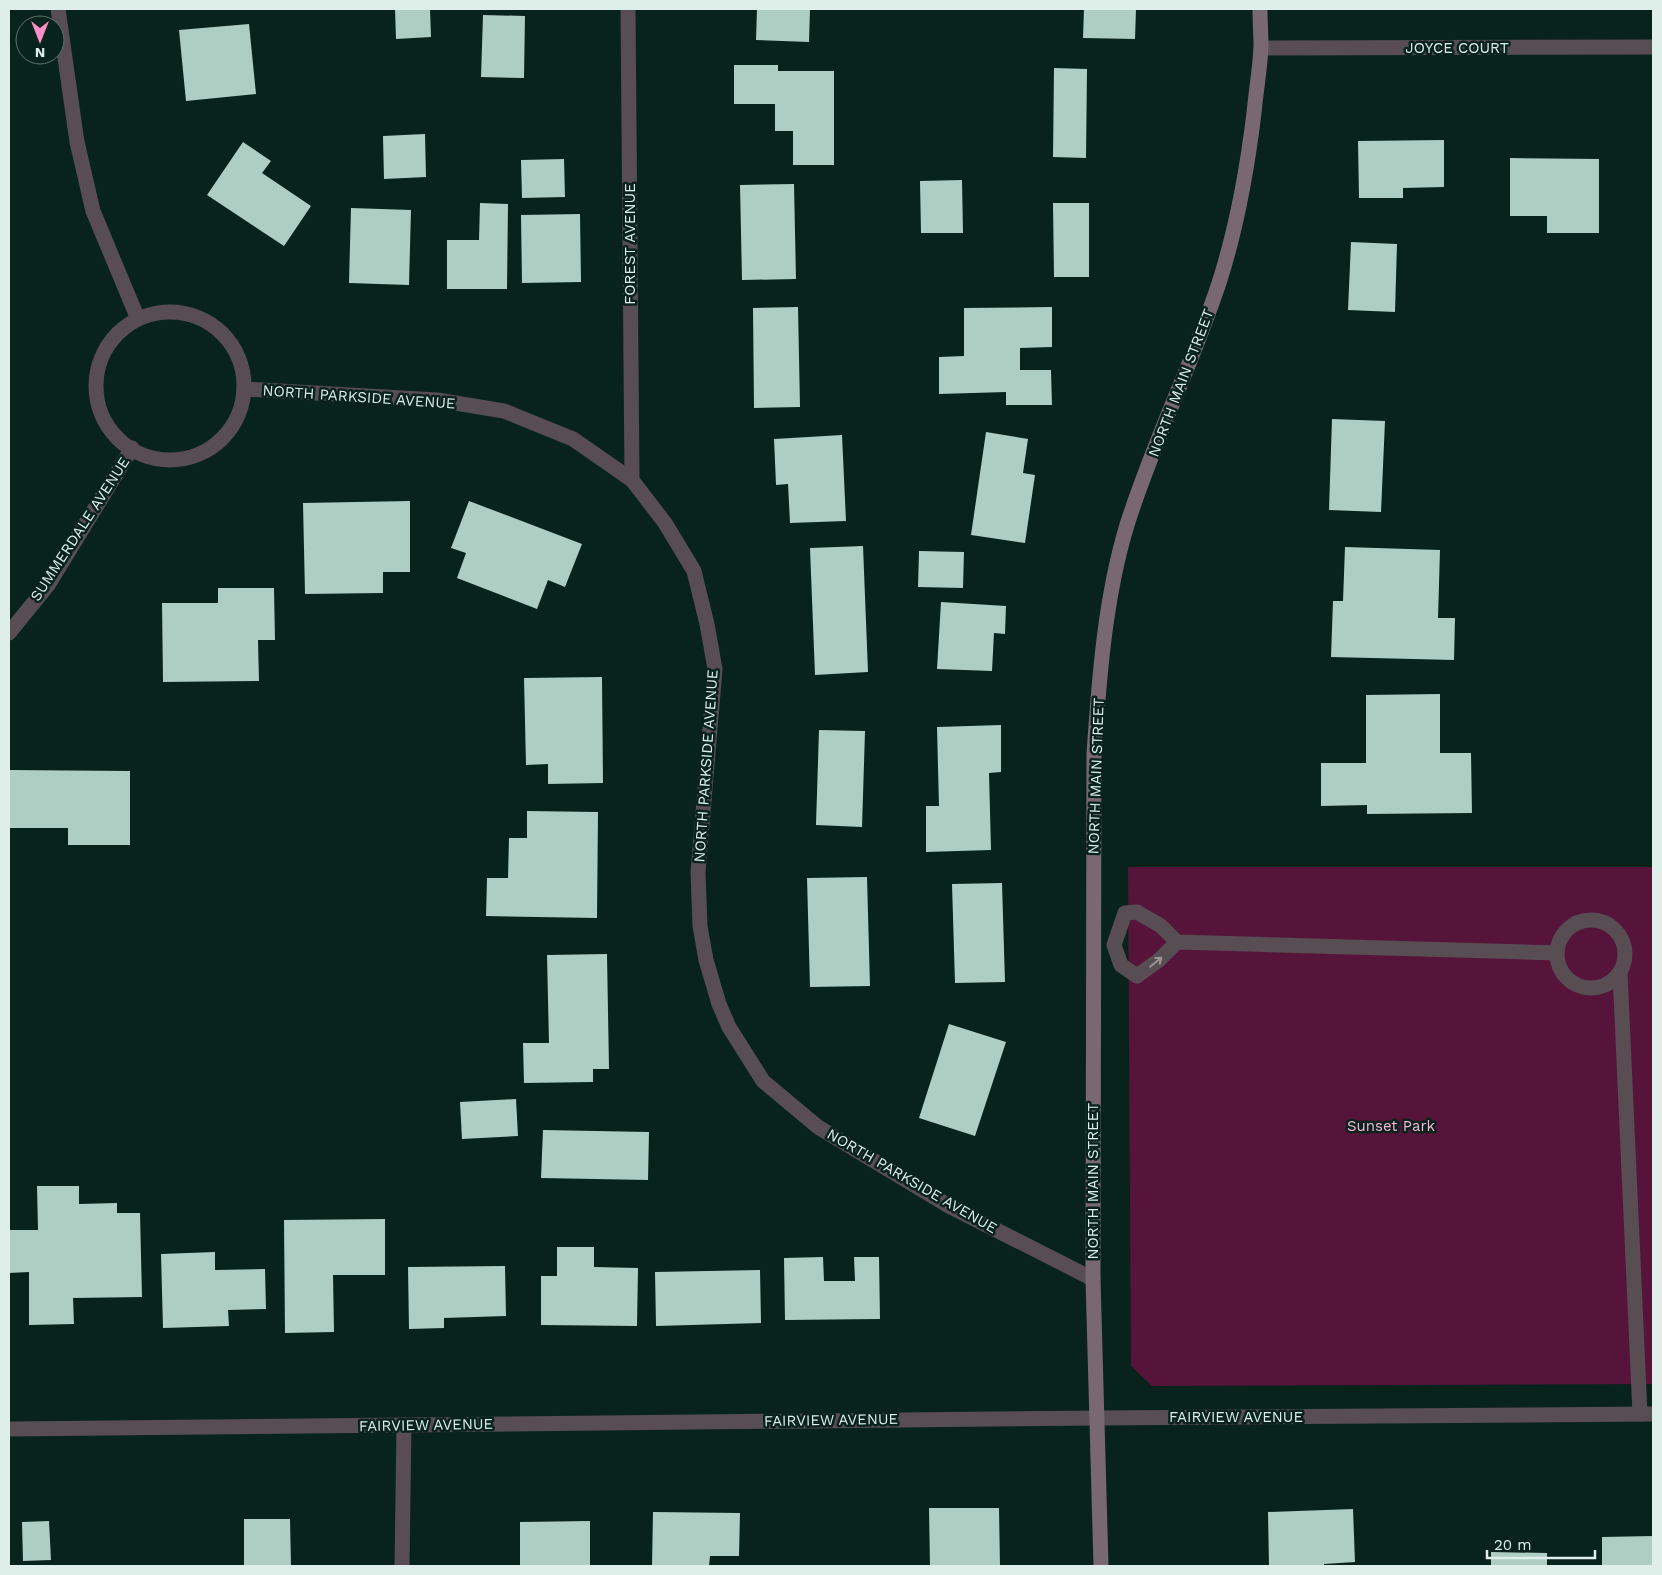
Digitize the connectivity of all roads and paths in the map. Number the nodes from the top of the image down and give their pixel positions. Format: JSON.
{"nodes":[{"id":1,"x":58,"y":9,"type":"edge"},
{"id":2,"x":628,"y":9,"type":"edge"},
{"id":3,"x":1260,"y":9,"type":"edge"},
{"id":4,"x":1653,"y":47,"type":"edge"},
{"id":5,"x":1261,"y":48,"type":"junction"},
{"id":6,"x":138,"y":319,"type":"junction"},
{"id":7,"x":244,"y":389,"type":"junction"},
{"id":8,"x":132,"y":448,"type":"junction"},
{"id":9,"x":632,"y":480,"type":"junction"},
{"id":10,"x":9,"y":633,"type":"edge"},
{"id":11,"x":1177,"y":942,"type":"junction"},
{"id":12,"x":1093,"y":945,"type":"junction"},
{"id":13,"x":1114,"y":945,"type":"junction"},
{"id":14,"x":1557,"y":953,"type":"junction"},
{"id":15,"x":1620,"y":973,"type":"junction"},
{"id":16,"x":1093,"y":1279,"type":"junction"},
{"id":17,"x":1647,"y":1414,"type":"edge"},
{"id":18,"x":1098,"y":1418,"type":"junction"},
{"id":19,"x":404,"y":1425,"type":"junction"},
{"id":20,"x":9,"y":1429,"type":"edge"},
{"id":21,"x":402,"y":1566,"type":"edge"},
{"id":22,"x":1101,"y":1566,"type":"edge"}],
"edges":[{"from":1,"to":6,"type":"street"},
{"from":2,"to":9,"type":"street","name":"FOREST AVENUE"},
{"from":3,"to":5,"type":"street","name":"NORTH MAIN STREET"},
{"from":4,"to":5,"type":"street","name":"JOYCE COURT"},
{"from":5,"to":12,"type":"street","name":"NORTH MAIN STREET"},
{"from":6,"to":7,"type":"street","name":"NORTH PARKSIDE AVENUE"},
{"from":6,"to":8,"type":"street","name":"NORTH PARKSIDE AVENUE"},
{"from":7,"to":8,"type":"street","name":"NORTH PARKSIDE AVENUE"},
{"from":7,"to":9,"type":"street","name":"NORTH PARKSIDE AVENUE"},
{"from":8,"to":10,"type":"street","name":"SUMMERDALE AVENUE"},
{"from":9,"to":16,"type":"street","name":"NORTH PARKSIDE AVENUE"},
{"from":13,"to":11,"type":"street","one_way":true},
{"from":11,"to":13,"type":"street"},
{"from":11,"to":14,"type":"street"},
{"from":12,"to":13,"type":"street"},
{"from":12,"to":16,"type":"street","name":"NORTH MAIN STREET"},
{"from":14,"to":15,"type":"street"},
{"from":14,"to":15,"type":"street"},
{"from":15,"to":17,"type":"street"},
{"from":16,"to":18,"type":"street","name":"NORTH MAIN STREET"},
{"from":17,"to":18,"type":"street","name":"FAIRVIEW AVENUE"},
{"from":18,"to":19,"type":"street","name":"FAIRVIEW AVENUE"},
{"from":18,"to":22,"type":"street","name":"NORTH MAIN STREET"},
{"from":19,"to":20,"type":"street","name":"FAIRVIEW AVENUE"},
{"from":19,"to":21,"type":"street"}]}
